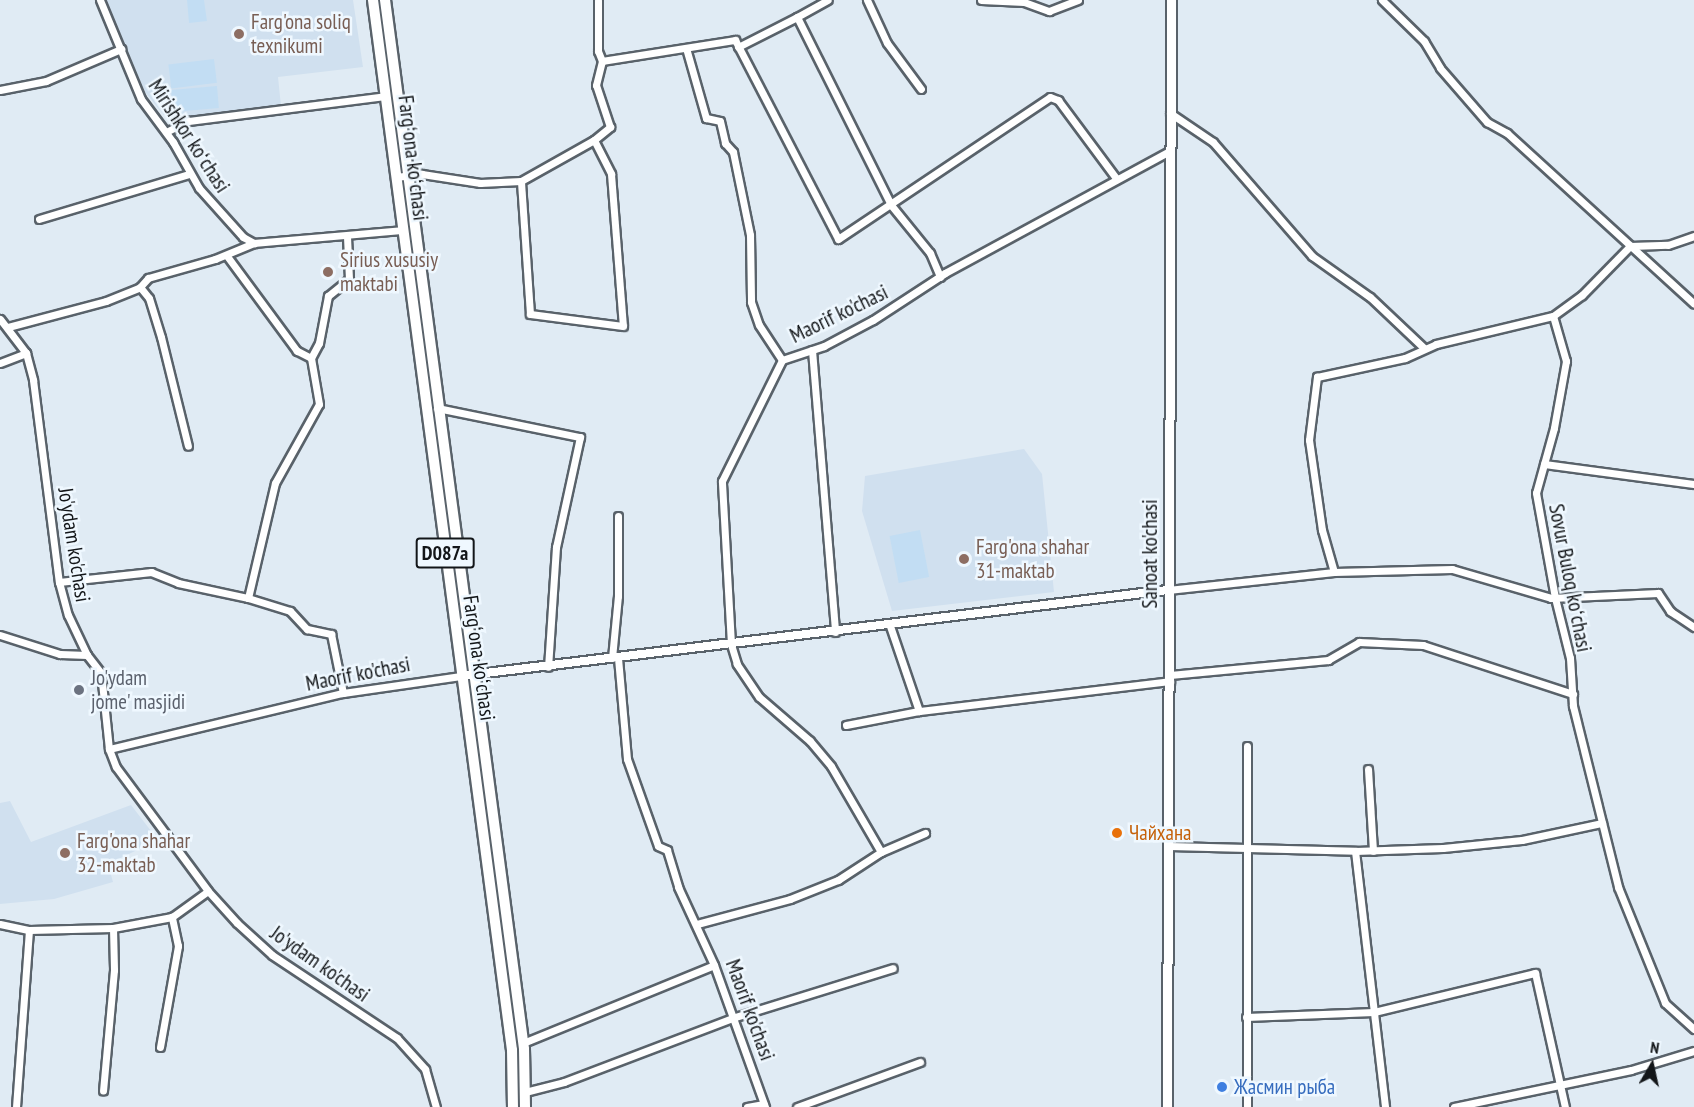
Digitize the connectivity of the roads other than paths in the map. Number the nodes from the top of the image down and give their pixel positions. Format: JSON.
{"nodes":[{"id":1,"x":100,"y":0,"type":"edge"},
{"id":2,"x":373,"y":0,"type":"edge"},
{"id":3,"x":385,"y":0,"type":"edge"},
{"id":4,"x":598,"y":0,"type":"edge"},
{"id":5,"x":828,"y":0,"type":"edge"},
{"id":6,"x":867,"y":0,"type":"edge"},
{"id":7,"x":981,"y":0,"type":"edge"},
{"id":8,"x":1078,"y":0,"type":"edge"},
{"id":9,"x":1171,"y":0,"type":"edge"},
{"id":10,"x":1382,"y":0,"type":"edge"},
{"id":11,"x":797,"y":17,"type":"junction"},
{"id":12,"x":738,"y":47,"type":"junction"},
{"id":13,"x":686,"y":48,"type":"junction"},
{"id":14,"x":121,"y":49,"type":"junction"},
{"id":15,"x":602,"y":61,"type":"junction"},
{"id":16,"x":921,"y":89,"type":"dead end"},
{"id":17,"x":0,"y":90,"type":"edge"},
{"id":18,"x":385,"y":96,"type":"junction"},
{"id":19,"x":1170,"y":113,"type":"junction"},
{"id":20,"x":166,"y":132,"type":"junction"},
{"id":21,"x":594,"y":140,"type":"junction"},
{"id":22,"x":1170,"y":151,"type":"junction"},
{"id":23,"x":189,"y":174,"type":"junction"},
{"id":24,"x":401,"y":176,"type":"junction"},
{"id":25,"x":1116,"y":178,"type":"junction"},
{"id":26,"x":521,"y":181,"type":"junction"},
{"id":27,"x":891,"y":205,"type":"junction"},
{"id":28,"x":39,"y":219,"type":"dead end"},
{"id":29,"x":403,"y":230,"type":"junction"},
{"id":30,"x":1694,"y":236,"type":"edge"},
{"id":31,"x":347,"y":237,"type":"junction"},
{"id":32,"x":254,"y":243,"type":"junction"},
{"id":33,"x":1630,"y":246,"type":"junction"},
{"id":34,"x":227,"y":256,"type":"junction"},
{"id":35,"x":940,"y":277,"type":"junction"},
{"id":36,"x":140,"y":287,"type":"junction"},
{"id":37,"x":1694,"y":304,"type":"edge"},
{"id":38,"x":1553,"y":316,"type":"junction"},
{"id":39,"x":0,"y":318,"type":"edge"},
{"id":40,"x":8,"y":327,"type":"junction"},
{"id":41,"x":1424,"y":348,"type":"junction"},
{"id":42,"x":812,"y":350,"type":"junction"},
{"id":43,"x":26,"y":353,"type":"junction"},
{"id":44,"x":311,"y":358,"type":"junction"},
{"id":45,"x":782,"y":360,"type":"junction"},
{"id":46,"x":0,"y":363,"type":"edge"},
{"id":47,"x":437,"y":408,"type":"junction"},
{"id":48,"x":188,"y":446,"type":"dead end"},
{"id":49,"x":1544,"y":464,"type":"junction"},
{"id":50,"x":1694,"y":484,"type":"edge"},
{"id":51,"x":618,"y":516,"type":"dead end"},
{"id":52,"x":1334,"y":572,"type":"junction"},
{"id":53,"x":59,"y":582,"type":"junction"},
{"id":54,"x":1168,"y":590,"type":"junction"},
{"id":55,"x":248,"y":598,"type":"junction"},
{"id":56,"x":1555,"y":598,"type":"junction"},
{"id":57,"x":890,"y":626,"type":"junction"},
{"id":58,"x":1694,"y":627,"type":"edge"},
{"id":59,"x":835,"y":632,"type":"junction"},
{"id":60,"x":0,"y":635,"type":"edge"},
{"id":61,"x":731,"y":644,"type":"junction"},
{"id":62,"x":87,"y":655,"type":"junction"},
{"id":63,"x":615,"y":658,"type":"junction"},
{"id":64,"x":548,"y":667,"type":"junction"},
{"id":65,"x":467,"y":675,"type":"junction"},
{"id":66,"x":1170,"y":678,"type":"junction"},
{"id":67,"x":344,"y":693,"type":"junction"},
{"id":68,"x":1573,"y":694,"type":"junction"},
{"id":69,"x":919,"y":711,"type":"junction"},
{"id":70,"x":846,"y":724,"type":"dead end"},
{"id":71,"x":1247,"y":747,"type":"dead end"},
{"id":72,"x":109,"y":749,"type":"junction"},
{"id":73,"x":1368,"y":769,"type":"dead end"},
{"id":74,"x":1602,"y":823,"type":"junction"},
{"id":75,"x":925,"y":833,"type":"dead end"},
{"id":76,"x":1169,"y":846,"type":"junction"},
{"id":77,"x":1248,"y":849,"type":"junction"},
{"id":78,"x":1373,"y":851,"type":"junction"},
{"id":79,"x":881,"y":852,"type":"junction"},
{"id":80,"x":1355,"y":852,"type":"junction"},
{"id":81,"x":208,"y":891,"type":"junction"},
{"id":82,"x":172,"y":917,"type":"junction"},
{"id":83,"x":0,"y":924,"type":"edge"},
{"id":84,"x":697,"y":924,"type":"junction"},
{"id":85,"x":113,"y":928,"type":"junction"},
{"id":86,"x":29,"y":930,"type":"junction"},
{"id":87,"x":714,"y":965,"type":"junction"},
{"id":88,"x":893,"y":968,"type":"dead end"},
{"id":89,"x":1374,"y":1011,"type":"junction"},
{"id":90,"x":735,"y":1017,"type":"junction"},
{"id":91,"x":1246,"y":1017,"type":"junction"},
{"id":92,"x":1694,"y":1029,"type":"edge"},
{"id":93,"x":523,"y":1043,"type":"junction"},
{"id":94,"x":160,"y":1047,"type":"dead end"},
{"id":95,"x":1694,"y":1051,"type":"edge"},
{"id":96,"x":920,"y":1062,"type":"dead end"},
{"id":97,"x":1559,"y":1085,"type":"junction"},
{"id":98,"x":103,"y":1090,"type":"dead end"},
{"id":99,"x":525,"y":1092,"type":"junction"},
{"id":100,"x":765,"y":1105,"type":"edge"},
{"id":101,"x":16,"y":1107,"type":"edge"},
{"id":102,"x":436,"y":1107,"type":"edge"},
{"id":103,"x":513,"y":1107,"type":"edge"},
{"id":104,"x":525,"y":1107,"type":"edge"},
{"id":105,"x":747,"y":1107,"type":"edge"},
{"id":106,"x":797,"y":1107,"type":"edge"},
{"id":107,"x":1167,"y":1107,"type":"edge"},
{"id":108,"x":1247,"y":1107,"type":"edge"},
{"id":109,"x":1385,"y":1107,"type":"edge"},
{"id":110,"x":1454,"y":1107,"type":"edge"},
{"id":111,"x":1565,"y":1107,"type":"edge"}],
"edges":[{"from":1,"to":14,"type":"street","name":"Mirishkor koʻchasi"},
{"from":2,"to":18,"type":"main road","name":"Fargʻona koʻchasi","number":"D087a"},
{"from":3,"to":24,"type":"main road","name":"Fargʻona koʻchasi","number":"D087a"},
{"from":4,"to":15,"type":"street"},
{"from":5,"to":11,"type":"street"},
{"from":6,"to":16,"type":"street"},
{"from":7,"to":8,"type":"street"},
{"from":9,"to":19,"type":"main road","name":"Sanoat ko'chasi"},
{"from":10,"to":33,"type":"street"},
{"from":11,"to":12,"type":"street"},
{"from":11,"to":27,"type":"street"},
{"from":12,"to":13,"type":"street"},
{"from":12,"to":27,"type":"street"},
{"from":13,"to":15,"type":"street"},
{"from":13,"to":45,"type":"street"},
{"from":14,"to":17,"type":"street"},
{"from":14,"to":20,"type":"street","name":"Mirishkor koʻchasi"},
{"from":15,"to":21,"type":"street"},
{"from":18,"to":20,"type":"street"},
{"from":18,"to":24,"type":"main road","name":"Fargʻona koʻchasi","number":"D087a"},
{"from":19,"to":22,"type":"main road","name":"Sanoat ko'chasi"},
{"from":19,"to":41,"type":"street"},
{"from":20,"to":23,"type":"street","name":"Mirishkor koʻchasi"},
{"from":21,"to":26,"type":"street"},
{"from":21,"to":26,"type":"street"},
{"from":22,"to":25,"type":"street","name":"Maorif ko'chasi"},
{"from":22,"to":54,"type":"main road","name":"Sanoat ko'chasi"},
{"from":23,"to":28,"type":"street"},
{"from":23,"to":32,"type":"street","name":"Mirishkor koʻchasi"},
{"from":24,"to":26,"type":"street"},
{"from":24,"to":29,"type":"main road","name":"Fargʻona koʻchasi","number":"D087a"},
{"from":24,"to":47,"type":"main road","name":"Fargʻona koʻchasi","number":"D087a"},
{"from":25,"to":27,"type":"street"},
{"from":25,"to":35,"type":"street","name":"Maorif ko'chasi"},
{"from":27,"to":35,"type":"street"},
{"from":29,"to":31,"type":"street"},
{"from":29,"to":65,"type":"main road","name":"Fargʻona koʻchasi","number":"D087a"},
{"from":30,"to":33,"type":"street"},
{"from":31,"to":32,"type":"street"},
{"from":31,"to":44,"type":"street"},
{"from":32,"to":34,"type":"street"},
{"from":33,"to":37,"type":"street"},
{"from":33,"to":38,"type":"street"},
{"from":34,"to":36,"type":"street"},
{"from":34,"to":44,"type":"street"},
{"from":35,"to":42,"type":"street","name":"Maorif ko'chasi"},
{"from":36,"to":40,"type":"street"},
{"from":36,"to":48,"type":"street"},
{"from":38,"to":41,"type":"street"},
{"from":38,"to":49,"type":"street","name":"Sovur Buloq koʻchasi"},
{"from":39,"to":40,"type":"street","name":"Jo'ydam ko'chasi"},
{"from":40,"to":43,"type":"street","name":"Jo'ydam ko'chasi"},
{"from":41,"to":52,"type":"street"},
{"from":42,"to":45,"type":"street","name":"Maorif ko'chasi"},
{"from":42,"to":59,"type":"street"},
{"from":43,"to":46,"type":"street"},
{"from":43,"to":53,"type":"street","name":"Jo'ydam ko'chasi"},
{"from":44,"to":55,"type":"street"},
{"from":45,"to":61,"type":"street","name":"Maorif ko'chasi"},
{"from":47,"to":64,"type":"street"},
{"from":47,"to":65,"type":"main road","name":"Fargʻona koʻchasi","number":"D087a"},
{"from":49,"to":50,"type":"street"},
{"from":49,"to":56,"type":"street","name":"Sovur Buloq koʻchasi"},
{"from":51,"to":63,"type":"street"},
{"from":52,"to":54,"type":"street"},
{"from":52,"to":56,"type":"street"},
{"from":53,"to":55,"type":"street"},
{"from":53,"to":62,"type":"street","name":"Jo'ydam ko'chasi"},
{"from":54,"to":57,"type":"street","name":"Maorif ko'chasi"},
{"from":54,"to":66,"type":"main road","name":"Sanoat ko'chasi"},
{"from":55,"to":67,"type":"street"},
{"from":56,"to":58,"type":"street"},
{"from":56,"to":68,"type":"street","name":"Sovur Buloq koʻchasi"},
{"from":57,"to":59,"type":"street","name":"Maorif ko'chasi"},
{"from":57,"to":69,"type":"street"},
{"from":59,"to":61,"type":"street","name":"Maorif ko'chasi"},
{"from":60,"to":62,"type":"street"},
{"from":61,"to":63,"type":"street","name":"Maorif ko'chasi"},
{"from":61,"to":79,"type":"street"},
{"from":62,"to":72,"type":"street","name":"Jo'ydam ko'chasi"},
{"from":63,"to":64,"type":"street","name":"Maorif ko'chasi"},
{"from":63,"to":84,"type":"street","name":"Maorif ko'chasi"},
{"from":64,"to":65,"type":"street","name":"Maorif ko'chasi"},
{"from":65,"to":67,"type":"street","name":"Maorif ko'chasi"},
{"from":65,"to":93,"type":"main road","name":"Fargʻona koʻchasi","number":"D087a"},
{"from":65,"to":103,"type":"main road","name":"Fargʻona koʻchasi","number":"D087a"},
{"from":66,"to":68,"type":"street"},
{"from":66,"to":69,"type":"street"},
{"from":66,"to":76,"type":"main road","name":"Sanoat ko'chasi"},
{"from":67,"to":72,"type":"street","name":"Maorif ko'chasi"},
{"from":68,"to":74,"type":"street","name":"Sovur Buloq koʻchasi"},
{"from":69,"to":70,"type":"street"},
{"from":71,"to":77,"type":"street"},
{"from":72,"to":81,"type":"street","name":"Jo'ydam ko'chasi"},
{"from":73,"to":78,"type":"street"},
{"from":74,"to":78,"type":"street"},
{"from":74,"to":92,"type":"street","name":"Sovur Buloq koʻchasi"},
{"from":75,"to":79,"type":"street"},
{"from":76,"to":77,"type":"street"},
{"from":76,"to":107,"type":"main road","name":"Sanoat ko'chasi"},
{"from":77,"to":80,"type":"street"},
{"from":77,"to":91,"type":"street"},
{"from":78,"to":80,"type":"street"},
{"from":79,"to":84,"type":"street"},
{"from":80,"to":89,"type":"street"},
{"from":81,"to":82,"type":"street"},
{"from":81,"to":102,"type":"street","name":"Jo'ydam ko'chasi"},
{"from":82,"to":85,"type":"street"},
{"from":82,"to":94,"type":"street"},
{"from":83,"to":86,"type":"street"},
{"from":84,"to":87,"type":"street","name":"Maorif ko'chasi"},
{"from":85,"to":86,"type":"street"},
{"from":85,"to":98,"type":"street"},
{"from":86,"to":101,"type":"street"},
{"from":87,"to":90,"type":"street","name":"Maorif ko'chasi"},
{"from":87,"to":93,"type":"street"},
{"from":88,"to":90,"type":"street"},
{"from":89,"to":91,"type":"street"},
{"from":89,"to":97,"type":"street"},
{"from":89,"to":109,"type":"street"},
{"from":90,"to":99,"type":"street"},
{"from":90,"to":100,"type":"street","name":"Maorif ko'chasi"},
{"from":91,"to":108,"type":"street"},
{"from":93,"to":99,"type":"main road","name":"Fargʻona koʻchasi","number":"D087a"},
{"from":95,"to":97,"type":"street"},
{"from":96,"to":106,"type":"street"},
{"from":97,"to":110,"type":"street"},
{"from":97,"to":111,"type":"street"},
{"from":99,"to":104,"type":"main road","name":"Fargʻona koʻchasi","number":"D087a"},
{"from":100,"to":105,"type":"street"}]}
